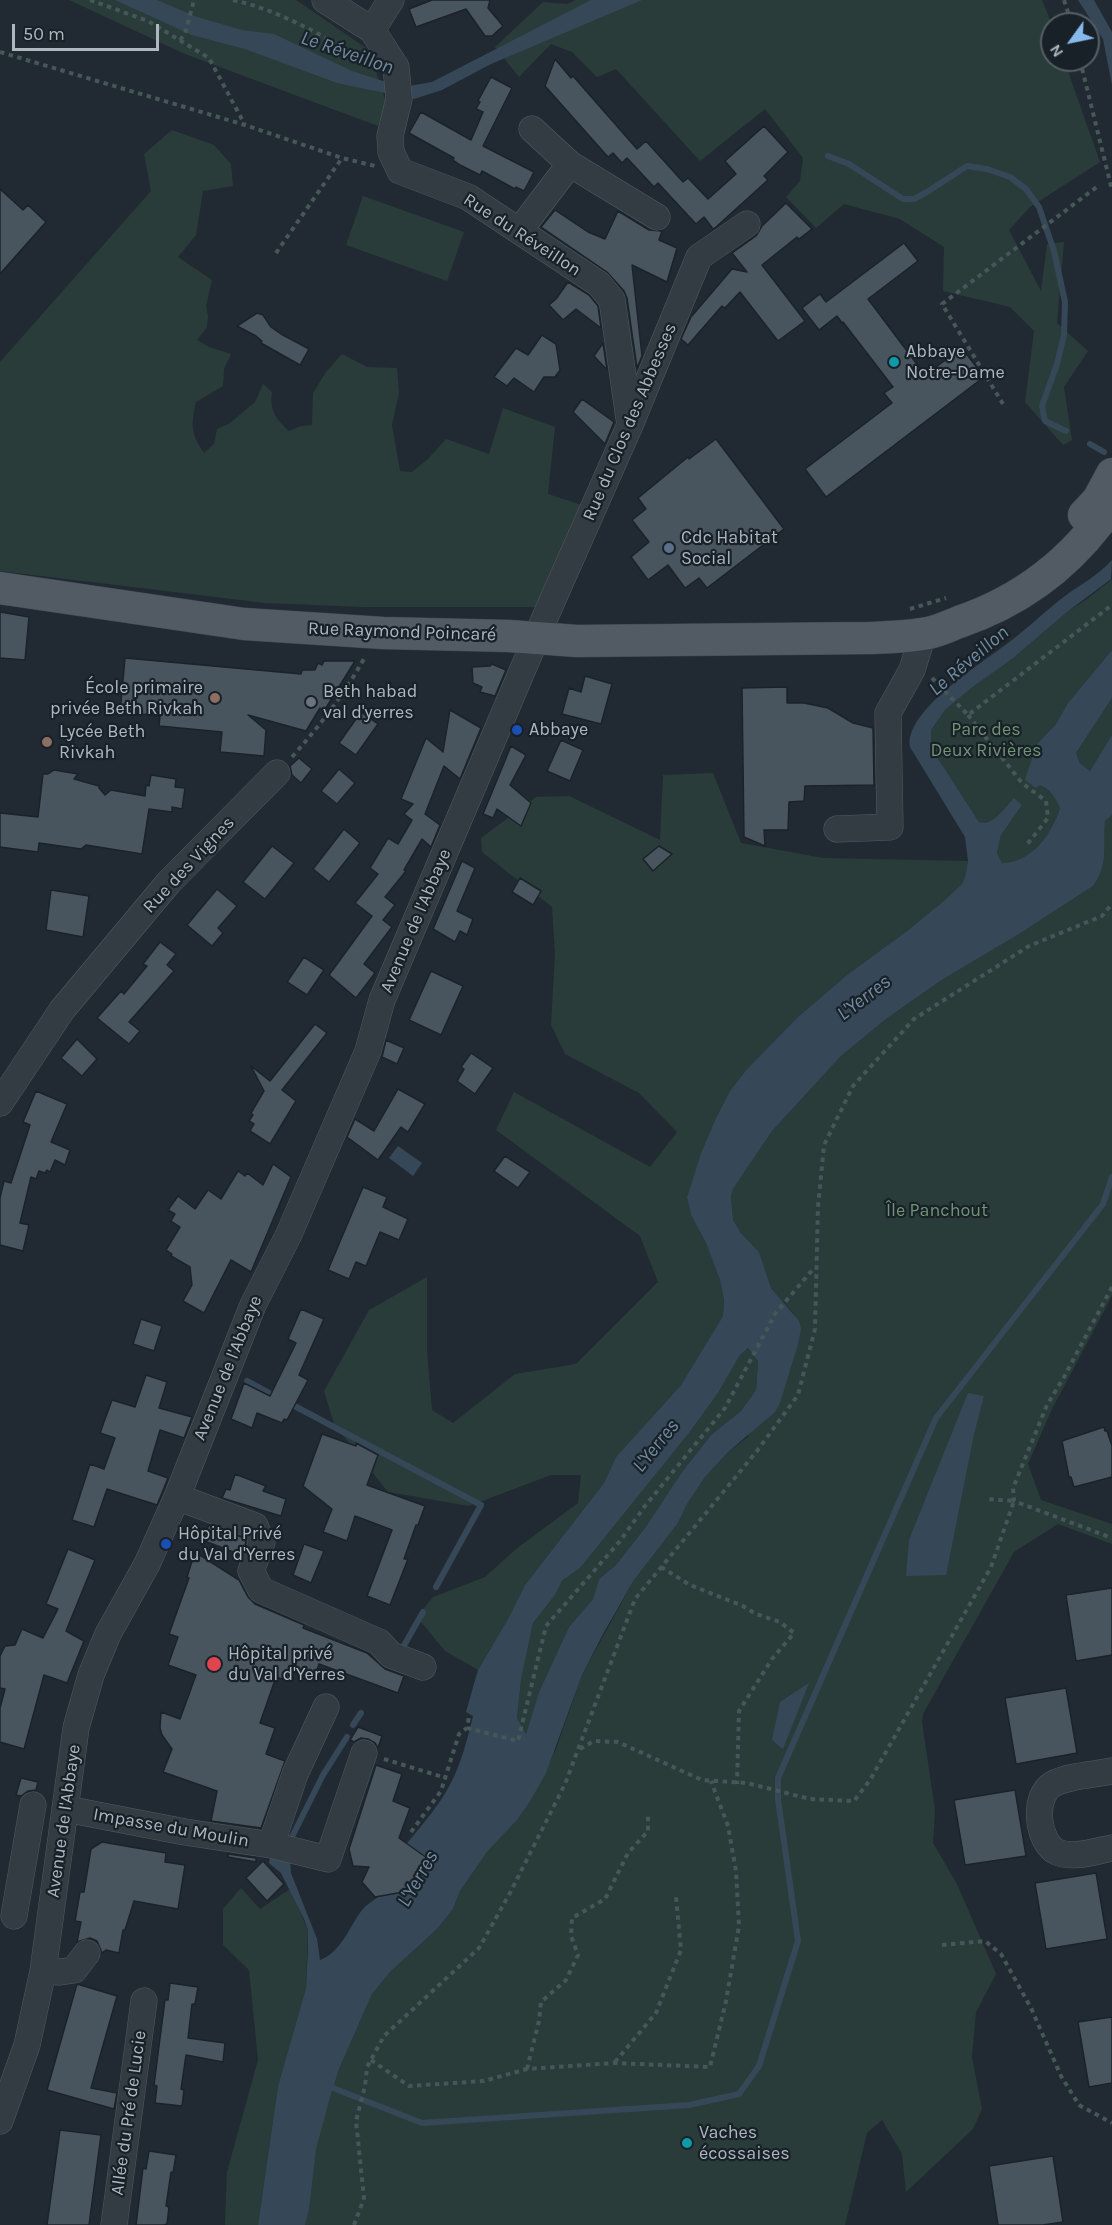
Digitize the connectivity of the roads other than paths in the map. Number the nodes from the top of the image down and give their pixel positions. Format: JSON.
{"nodes":[{"id":1,"x":325,"y":0,"type":"edge"},
{"id":2,"x":391,"y":0,"type":"edge"},
{"id":3,"x":372,"y":30,"type":"junction"},
{"id":4,"x":532,"y":129,"type":"dead end"},
{"id":5,"x":570,"y":164,"type":"junction"},
{"id":6,"x":657,"y":217,"type":"dead end"},
{"id":7,"x":747,"y":224,"type":"dead end"},
{"id":8,"x":519,"y":231,"type":"junction"},
{"id":9,"x":630,"y":425,"type":"junction"},
{"id":10,"x":1112,"y":474,"type":"edge"},
{"id":11,"x":1112,"y":504,"type":"edge"},
{"id":12,"x":0,"y":588,"type":"edge"},
{"id":13,"x":928,"y":633,"type":"junction"},
{"id":14,"x":807,"y":638,"type":"junction"},
{"id":15,"x":537,"y":639,"type":"junction"},
{"id":16,"x":277,"y":773,"type":"road end"},
{"id":17,"x":837,"y":829,"type":"dead end"},
{"id":18,"x":0,"y":1103,"type":"edge"},
{"id":19,"x":175,"y":1502,"type":"junction"},
{"id":20,"x":206,"y":1523,"type":"dead end"},
{"id":21,"x":423,"y":1667,"type":"dead end"},
{"id":22,"x":326,"y":1707,"type":"dead end"},
{"id":23,"x":364,"y":1753,"type":"road end"},
{"id":24,"x":1112,"y":1771,"type":"edge"},
{"id":25,"x":33,"y":1805,"type":"dead end"},
{"id":26,"x":66,"y":1809,"type":"junction"},
{"id":27,"x":271,"y":1845,"type":"junction"},
{"id":28,"x":1112,"y":1848,"type":"edge"},
{"id":29,"x":7,"y":1915,"type":"edge"},
{"id":30,"x":50,"y":1921,"type":"junction"},
{"id":31,"x":87,"y":1953,"type":"dead end"},
{"id":32,"x":43,"y":1971,"type":"junction"},
{"id":33,"x":144,"y":2001,"type":"dead end"},
{"id":34,"x":0,"y":2121,"type":"edge"},
{"id":35,"x":114,"y":2225,"type":"edge"}],
"edges":[{"from":1,"to":3,"type":"street"},
{"from":2,"to":3,"type":"street"},
{"from":3,"to":8,"type":"street","name":"Rue du Réveillon"},
{"from":4,"to":5,"type":"street"},
{"from":5,"to":6,"type":"street"},
{"from":5,"to":8,"type":"street"},
{"from":7,"to":9,"type":"street","name":"Rue du Clos des Abbesses"},
{"from":8,"to":9,"type":"street","name":"Rue du Réveillon"},
{"from":9,"to":15,"type":"street","name":"Rue du Clos des Abbesses"},
{"from":10,"to":14,"type":"main road","name":"Rue Raymond Poincaré"},
{"from":11,"to":13,"type":"main road","name":"Rue Raymond Poincaré"},
{"from":12,"to":15,"type":"main road","name":"Rue Raymond Poincaré"},
{"from":13,"to":14,"type":"main road","name":"Rue Raymond Poincaré"},
{"from":13,"to":17,"type":"street"},
{"from":14,"to":15,"type":"main road","name":"Rue Raymond Poincaré"},
{"from":15,"to":19,"type":"street","name":"Avenue de l'Abbaye"},
{"from":16,"to":18,"type":"street","name":"Rue des Vignes"},
{"from":19,"to":20,"type":"street"},
{"from":19,"to":21,"type":"street"},
{"from":19,"to":26,"type":"street","name":"Avenue de l'Abbaye"},
{"from":22,"to":27,"type":"street","name":"Impasse du Moulin"},
{"from":23,"to":27,"type":"street"},
{"from":24,"to":28,"type":"street"},
{"from":25,"to":29,"type":"street"},
{"from":26,"to":27,"type":"street","name":"Impasse du Moulin"},
{"from":26,"to":30,"type":"street","name":"Avenue de l'Abbaye"},
{"from":29,"to":30,"type":"street"},
{"from":30,"to":32,"type":"street","name":"Avenue de l'Abbaye"},
{"from":31,"to":32,"type":"street"},
{"from":32,"to":34,"type":"street","name":"Avenue de l'Abbaye"},
{"from":33,"to":35,"type":"street","name":"Allée du Pré de Lucie"}]}
